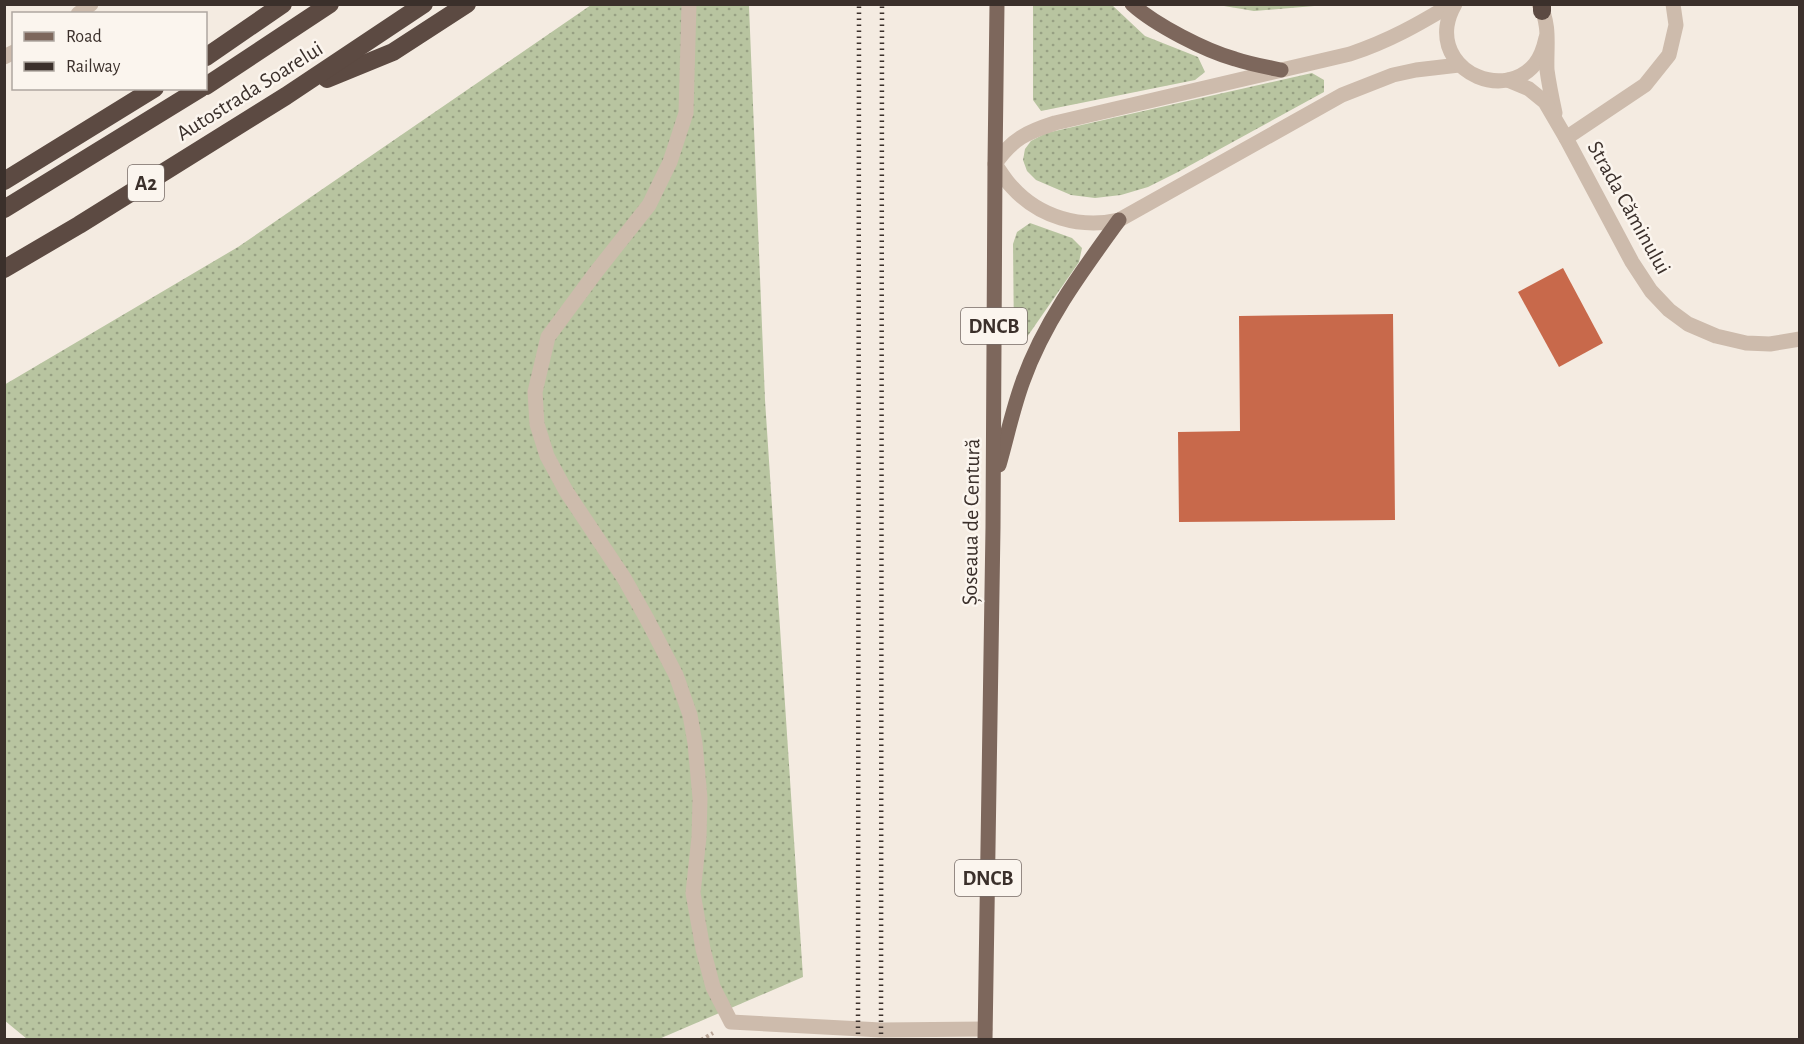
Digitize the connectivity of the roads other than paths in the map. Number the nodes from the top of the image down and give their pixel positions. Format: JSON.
{"nodes":[{"id":1,"x":283,"y":4,"type":"edge"},
{"id":2,"x":330,"y":4,"type":"edge"},
{"id":3,"x":424,"y":4,"type":"edge"},
{"id":4,"x":468,"y":4,"type":"edge"},
{"id":5,"x":689,"y":4,"type":"edge"},
{"id":6,"x":997,"y":4,"type":"edge"},
{"id":7,"x":1132,"y":4,"type":"edge"},
{"id":8,"x":1453,"y":4,"type":"edge"},
{"id":9,"x":1673,"y":4,"type":"edge"},
{"id":10,"x":1541,"y":7,"type":"edge"},
{"id":11,"x":1546,"y":38,"type":"junction"},
{"id":12,"x":207,"y":56,"type":"edge"},
{"id":13,"x":1459,"y":65,"type":"junction"},
{"id":14,"x":1281,"y":70,"type":"junction"},
{"id":15,"x":1508,"y":81,"type":"junction"},
{"id":16,"x":207,"y":85,"type":"edge"},
{"id":17,"x":152,"y":90,"type":"edge"},
{"id":18,"x":198,"y":90,"type":"edge"},
{"id":19,"x":286,"y":96,"type":"junction"},
{"id":20,"x":1557,"y":122,"type":"junction"},
{"id":21,"x":1566,"y":138,"type":"junction"},
{"id":22,"x":995,"y":164,"type":"junction"},
{"id":23,"x":4,"y":181,"type":"edge"},
{"id":24,"x":4,"y":210,"type":"edge"},
{"id":25,"x":1119,"y":220,"type":"junction"},
{"id":26,"x":4,"y":269,"type":"edge"},
{"id":27,"x":1800,"y":339,"type":"edge"},
{"id":28,"x":993,"y":488,"type":"junction"},
{"id":29,"x":985,"y":1034,"type":"edge"}],
"edges":[{"from":1,"to":12,"type":"highway"},
{"from":2,"to":16,"type":"highway","name":"Autostrada Soarelui"},
{"from":3,"to":19,"type":"highway","name":"Autostrada Soarelui","number":"A2"},
{"from":4,"to":19,"type":"highway"},
{"from":5,"to":29,"type":"street"},
{"from":6,"to":22,"type":"main road","name":"Șoseaua de Centură","number":"DNCB"},
{"from":7,"to":14,"type":"main road"},
{"from":8,"to":13,"type":"street"},
{"from":8,"to":14,"type":"street"},
{"from":9,"to":21,"type":"street"},
{"from":10,"to":11,"type":"street"},
{"from":11,"to":15,"type":"street"},
{"from":11,"to":20,"type":"street"},
{"from":13,"to":15,"type":"street","name":"Strada Căminului"},
{"from":13,"to":25,"type":"street"},
{"from":14,"to":22,"type":"street"},
{"from":15,"to":20,"type":"street","name":"Strada Căminului"},
{"from":17,"to":23,"type":"highway"},
{"from":18,"to":24,"type":"highway","name":"Autostrada Soarelui","number":"A2"},
{"from":19,"to":26,"type":"highway","name":"Autostrada Soarelui","number":"A2"},
{"from":20,"to":21,"type":"street","name":"Strada Căminului"},
{"from":21,"to":27,"type":"street","name":"Strada Căminului"},
{"from":22,"to":25,"type":"street"},
{"from":22,"to":28,"type":"main road","name":"Șoseaua de Centură","number":"DNCB"},
{"from":25,"to":28,"type":"main road"},
{"from":28,"to":29,"type":"main road","name":"Șoseaua de Centură","number":"DNCB"}]}
